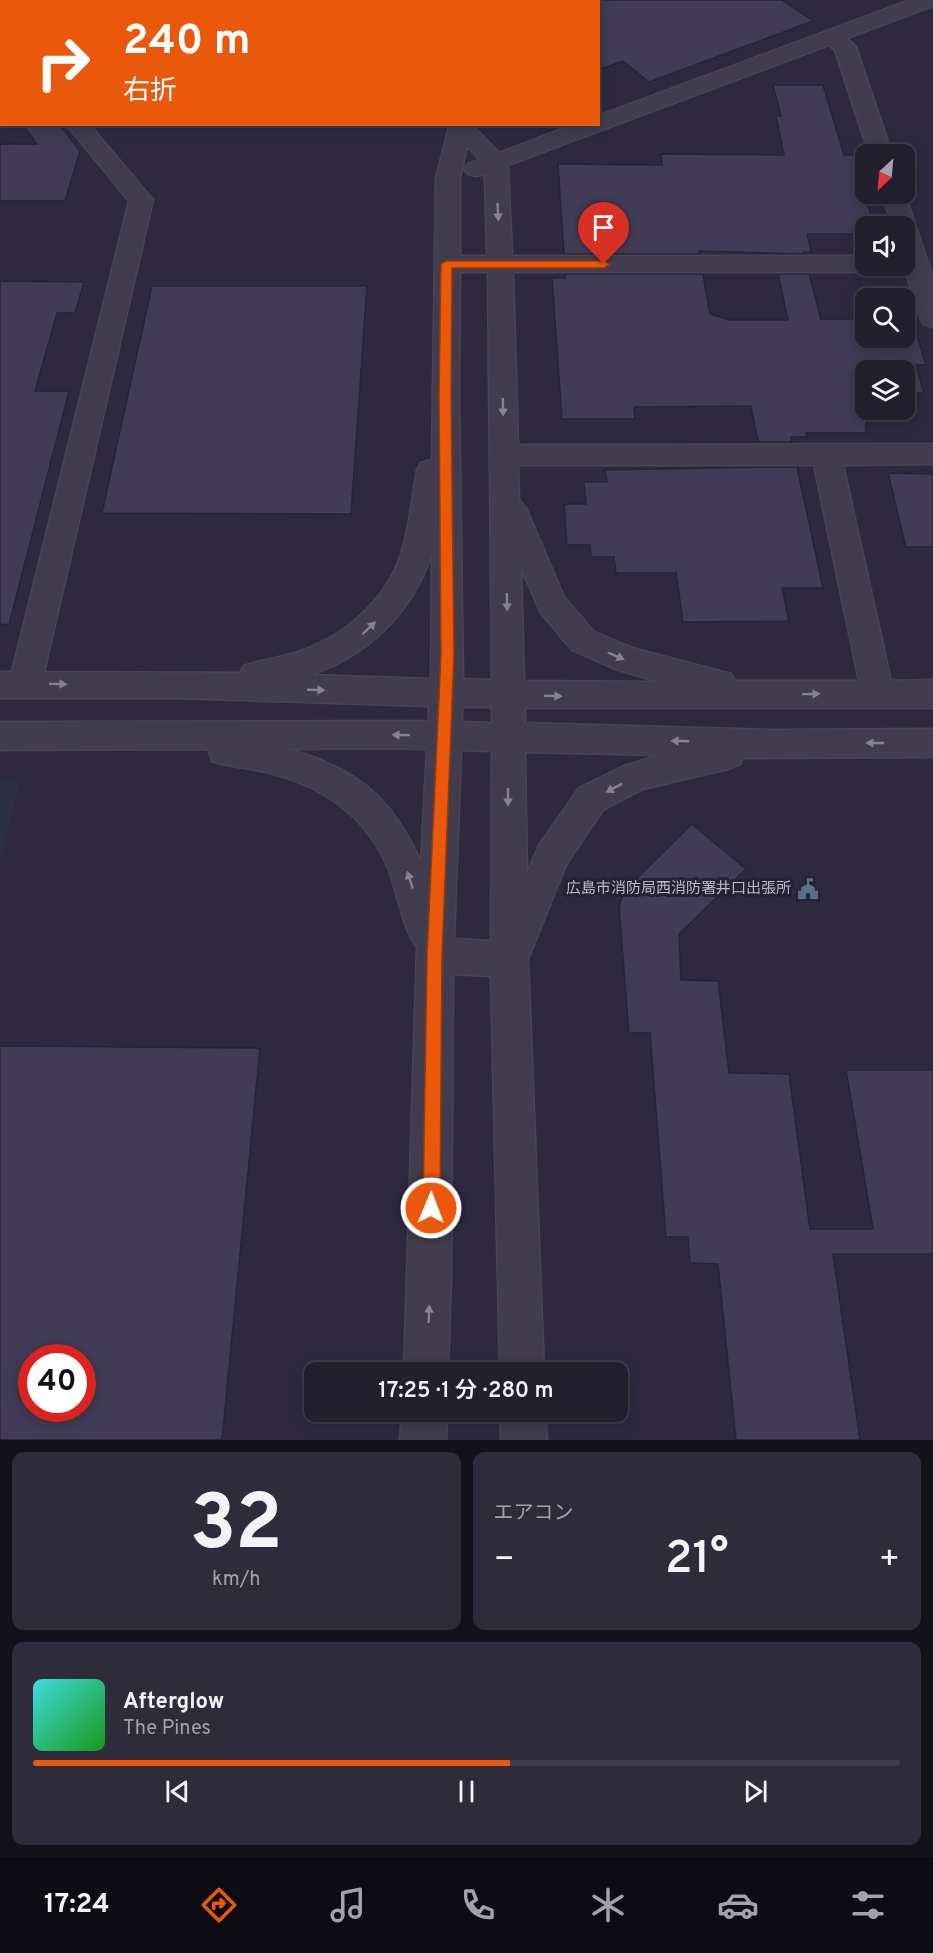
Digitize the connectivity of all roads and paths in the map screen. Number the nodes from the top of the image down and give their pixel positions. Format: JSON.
{"nodes":[{"id":1,"x":929,"y":0,"type":"edge"},
{"id":2,"x":832,"y":36,"type":"junction"},
{"id":3,"x":600,"y":123,"type":"edge"},
{"id":4,"x":79,"y":126,"type":"edge"},
{"id":5,"x":459,"y":126,"type":"edge"},
{"id":6,"x":460,"y":126,"type":"edge"},
{"id":7,"x":593,"y":126,"type":"edge"},
{"id":8,"x":878,"y":144,"type":"edge"},
{"id":9,"x":496,"y":163,"type":"junction"},
{"id":10,"x":448,"y":178,"type":"junction"},
{"id":11,"x":897,"y":204,"type":"edge"},
{"id":12,"x":446,"y":264,"type":"junction"},
{"id":13,"x":500,"y":264,"type":"junction"},
{"id":14,"x":855,"y":264,"type":"edge"},
{"id":15,"x":918,"y":264,"type":"edge"},
{"id":16,"x":933,"y":318,"type":"edge"},
{"id":17,"x":445,"y":394,"type":"junction"},
{"id":18,"x":826,"y":454,"type":"junction"},
{"id":19,"x":933,"y":454,"type":"edge"},
{"id":20,"x":504,"y":455,"type":"junction"},
{"id":21,"x":505,"y":492,"type":"junction"},
{"id":22,"x":13,"y":684,"type":"edge"},
{"id":23,"x":176,"y":685,"type":"junction"},
{"id":24,"x":878,"y":693,"type":"junction"},
{"id":25,"x":446,"y":694,"type":"junction"},
{"id":26,"x":933,"y":694,"type":"edge"},
{"id":27,"x":508,"y":695,"type":"junction"},
{"id":28,"x":764,"y":695,"type":"junction"},
{"id":29,"x":6,"y":736,"type":"edge"},
{"id":30,"x":444,"y":736,"type":"junction"},
{"id":31,"x":508,"y":736,"type":"junction"},
{"id":32,"x":933,"y":743,"type":"edge"},
{"id":33,"x":771,"y":744,"type":"junction"},
{"id":34,"x":435,"y":956,"type":"junction"},
{"id":35,"x":509,"y":959,"type":"junction"},
{"id":36,"x":426,"y":1362,"type":"edge"},
{"id":37,"x":522,"y":1362,"type":"edge"},
{"id":38,"x":424,"y":1422,"type":"edge"},
{"id":39,"x":523,"y":1422,"type":"edge"},
{"id":40,"x":423,"y":1440,"type":"edge"},
{"id":41,"x":524,"y":1440,"type":"edge"}],
"edges":[{"from":1,"to":2,"type":"street"},
{"from":2,"to":3,"type":"street"},
{"from":2,"to":8,"type":"street"},
{"from":4,"to":22,"type":"street"},
{"from":5,"to":10,"type":"street"},
{"from":6,"to":9,"type":"street"},
{"from":7,"to":9,"type":"street"},
{"from":9,"to":10,"type":"street"},
{"from":9,"to":13,"type":"street","one_way":true},
{"from":10,"to":12,"type":"street"},
{"from":11,"to":15,"type":"street"},
{"from":12,"to":13,"type":"street"},
{"from":12,"to":17,"type":"street"},
{"from":13,"to":14,"type":"street"},
{"from":13,"to":20,"type":"street","one_way":true},
{"from":15,"to":16,"type":"street"},
{"from":23,"to":17,"type":"street","one_way":true},
{"from":17,"to":25,"type":"street"},
{"from":18,"to":19,"type":"street"},
{"from":18,"to":20,"type":"street"},
{"from":18,"to":24,"type":"street"},
{"from":20,"to":21,"type":"street"},
{"from":21,"to":27,"type":"street","one_way":true},
{"from":21,"to":28,"type":"street","one_way":true},
{"from":22,"to":23,"type":"street","one_way":true},
{"from":23,"to":25,"type":"street","one_way":true},
{"from":24,"to":26,"type":"street"},
{"from":28,"to":24,"type":"street","one_way":true},
{"from":25,"to":27,"type":"street"},
{"from":25,"to":30,"type":"street"},
{"from":27,"to":28,"type":"street","one_way":true},
{"from":27,"to":31,"type":"street"},
{"from":30,"to":29,"type":"street","one_way":true},
{"from":34,"to":29,"type":"street","one_way":true},
{"from":30,"to":31,"type":"street"},
{"from":30,"to":34,"type":"street"},
{"from":33,"to":31,"type":"street","one_way":true},
{"from":31,"to":35,"type":"street","one_way":true},
{"from":32,"to":33,"type":"street","one_way":true},
{"from":33,"to":35,"type":"street","one_way":true},
{"from":34,"to":35,"type":"street"},
{"from":36,"to":34,"type":"street","one_way":true},
{"from":35,"to":37,"type":"street"},
{"from":38,"to":40,"type":"street"},
{"from":39,"to":41,"type":"street"}]}
